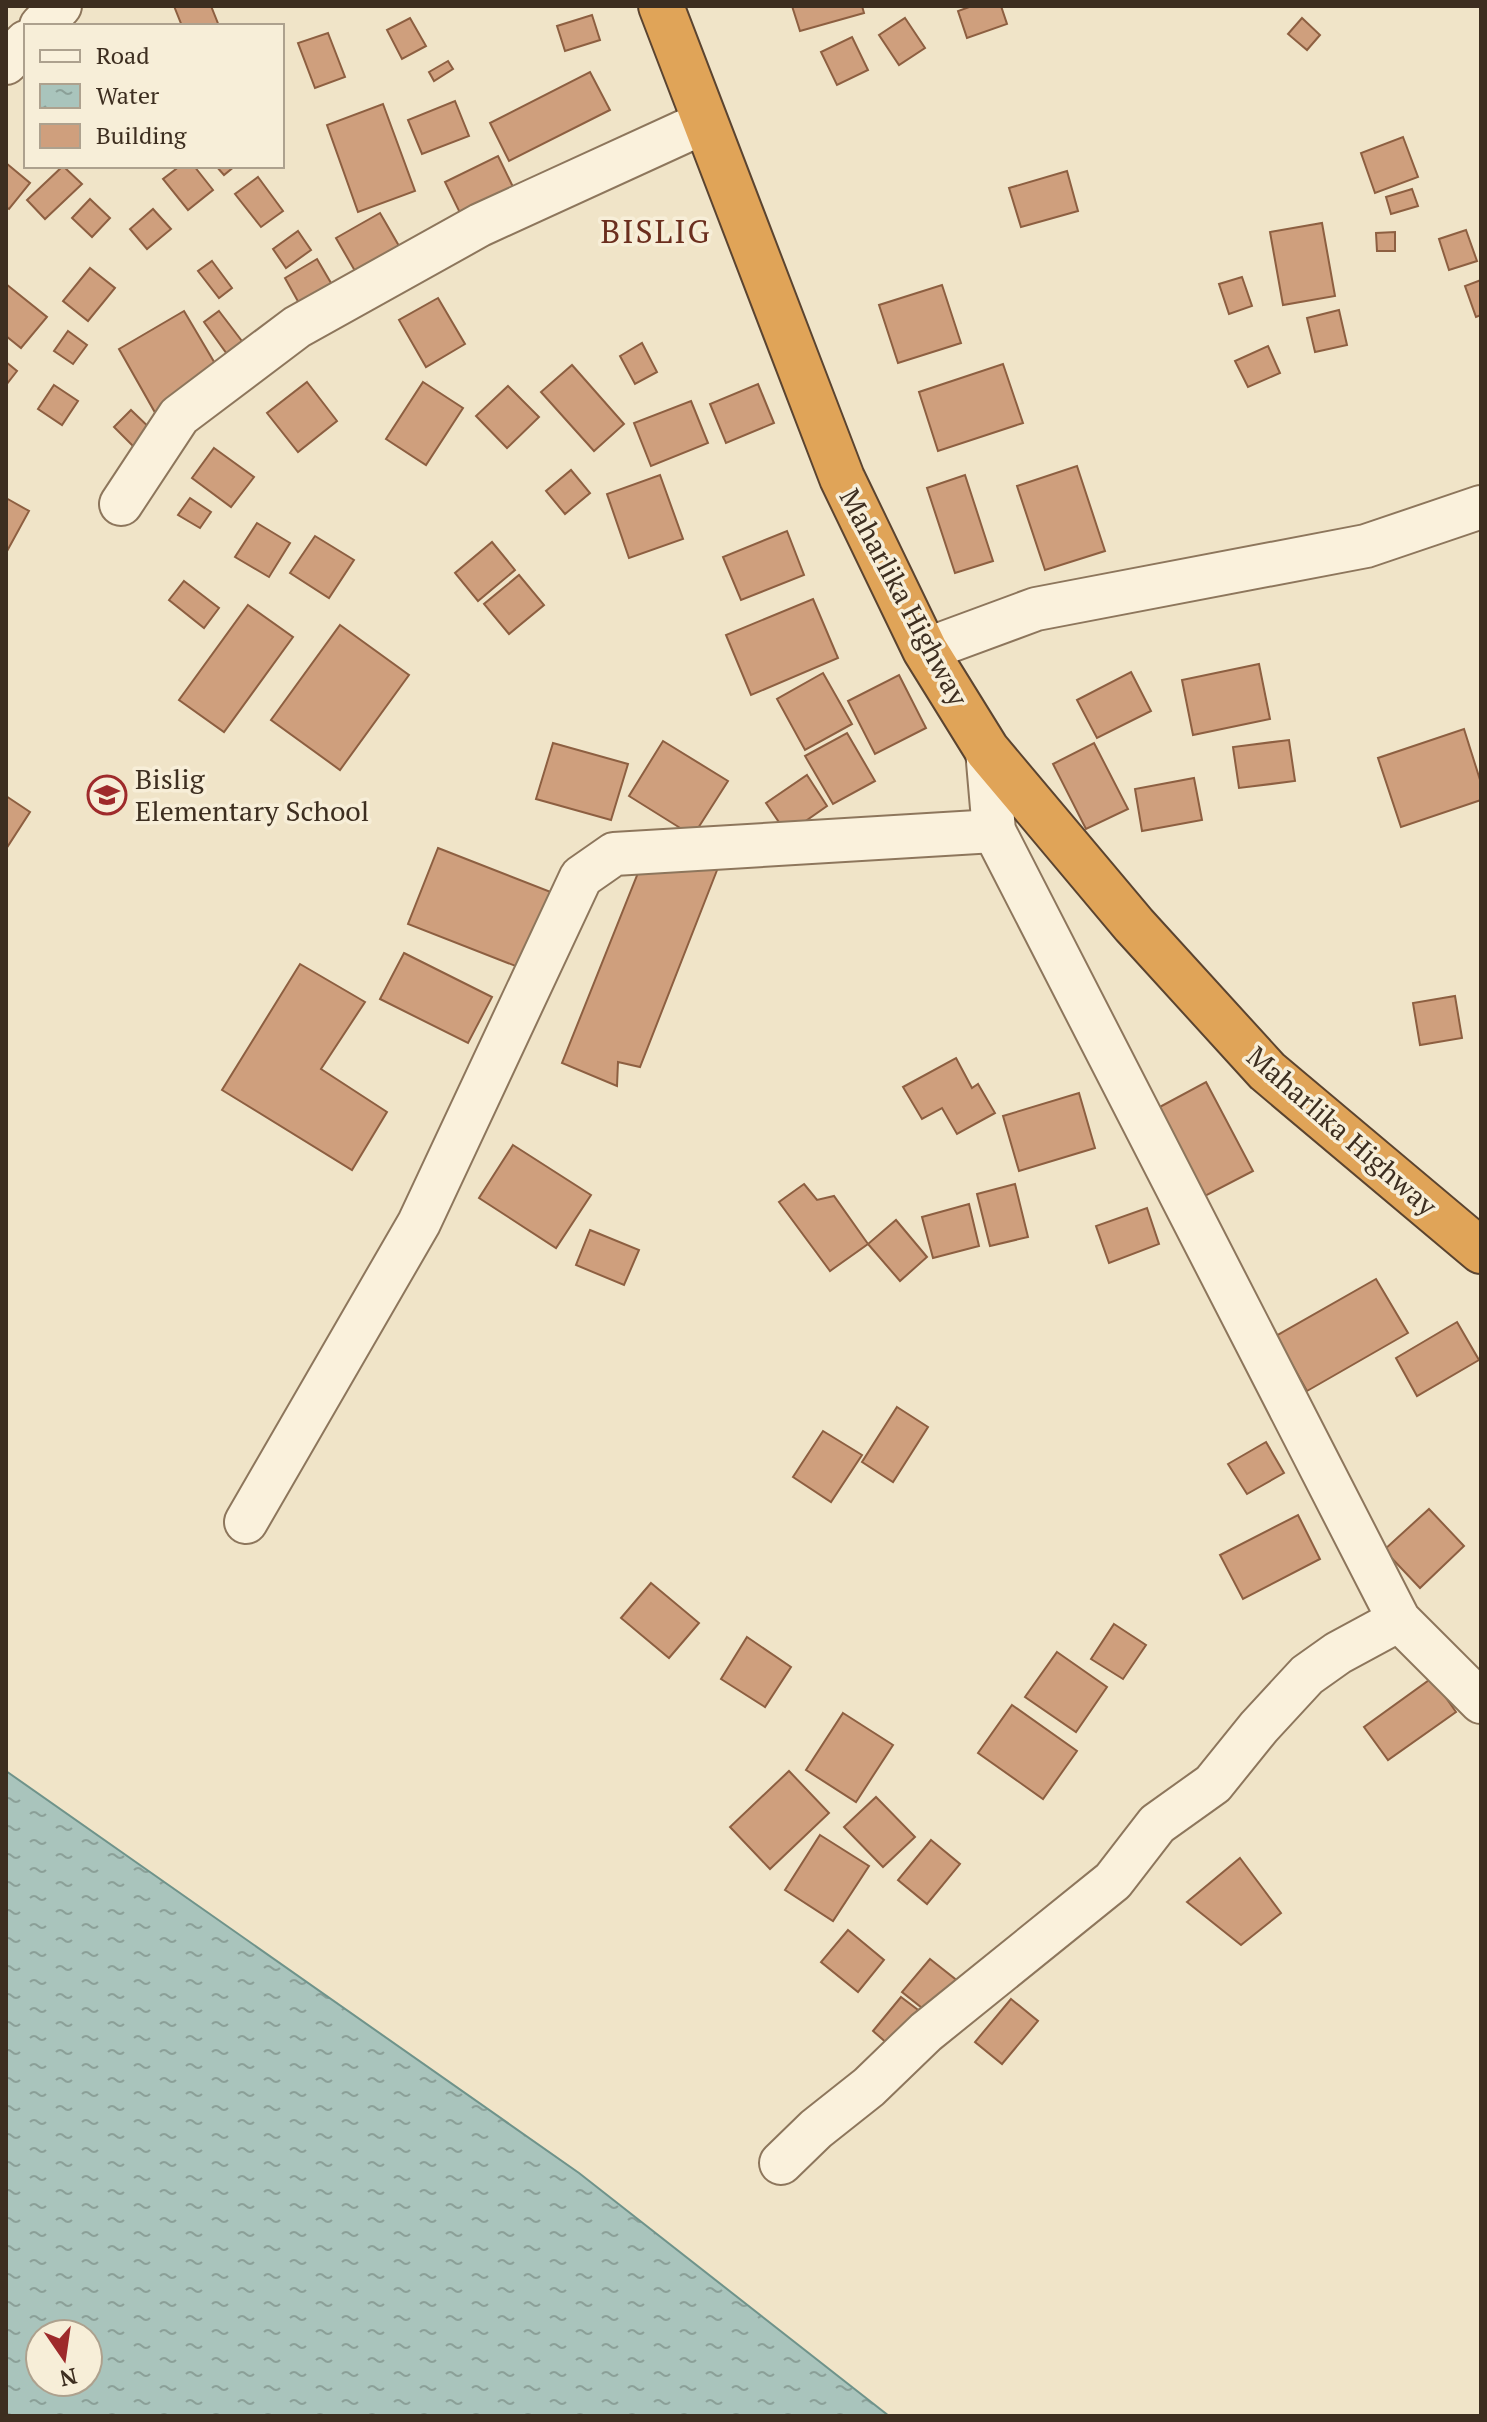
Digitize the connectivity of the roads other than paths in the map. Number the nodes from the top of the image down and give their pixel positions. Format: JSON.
{"nodes":[{"id":1,"x":60,"y":6,"type":"edge"},
{"id":2,"x":661,"y":6,"type":"edge"},
{"id":3,"x":43,"y":24,"type":"edge"},
{"id":4,"x":24,"y":44,"type":"edge"},
{"id":5,"x":6,"y":63,"type":"edge"},
{"id":6,"x":705,"y":122,"type":"junction"},
{"id":7,"x":121,"y":504,"type":"dead end"},
{"id":8,"x":1481,"y":507,"type":"edge"},
{"id":9,"x":925,"y":650,"type":"junction"},
{"id":10,"x":987,"y":750,"type":"junction"},
{"id":11,"x":994,"y":831,"type":"junction"},
{"id":12,"x":1481,"y":1251,"type":"edge"},
{"id":13,"x":246,"y":1522,"type":"dead end"},
{"id":14,"x":1399,"y":1620,"type":"junction"},
{"id":15,"x":1481,"y":1702,"type":"edge"},
{"id":16,"x":781,"y":2163,"type":"dead end"}],
"edges":[{"from":1,"to":3,"type":"street"},
{"from":2,"to":6,"type":"highway","name":"Maharlika Highway"},
{"from":4,"to":5,"type":"street"},
{"from":6,"to":7,"type":"street"},
{"from":6,"to":9,"type":"highway","name":"Maharlika Highway"},
{"from":8,"to":9,"type":"street"},
{"from":9,"to":10,"type":"highway","name":"Maharlika Highway"},
{"from":10,"to":11,"type":"street"},
{"from":10,"to":12,"type":"highway","name":"Maharlika Highway"},
{"from":11,"to":13,"type":"street"},
{"from":11,"to":14,"type":"street"},
{"from":14,"to":15,"type":"street"},
{"from":14,"to":16,"type":"street"}]}
